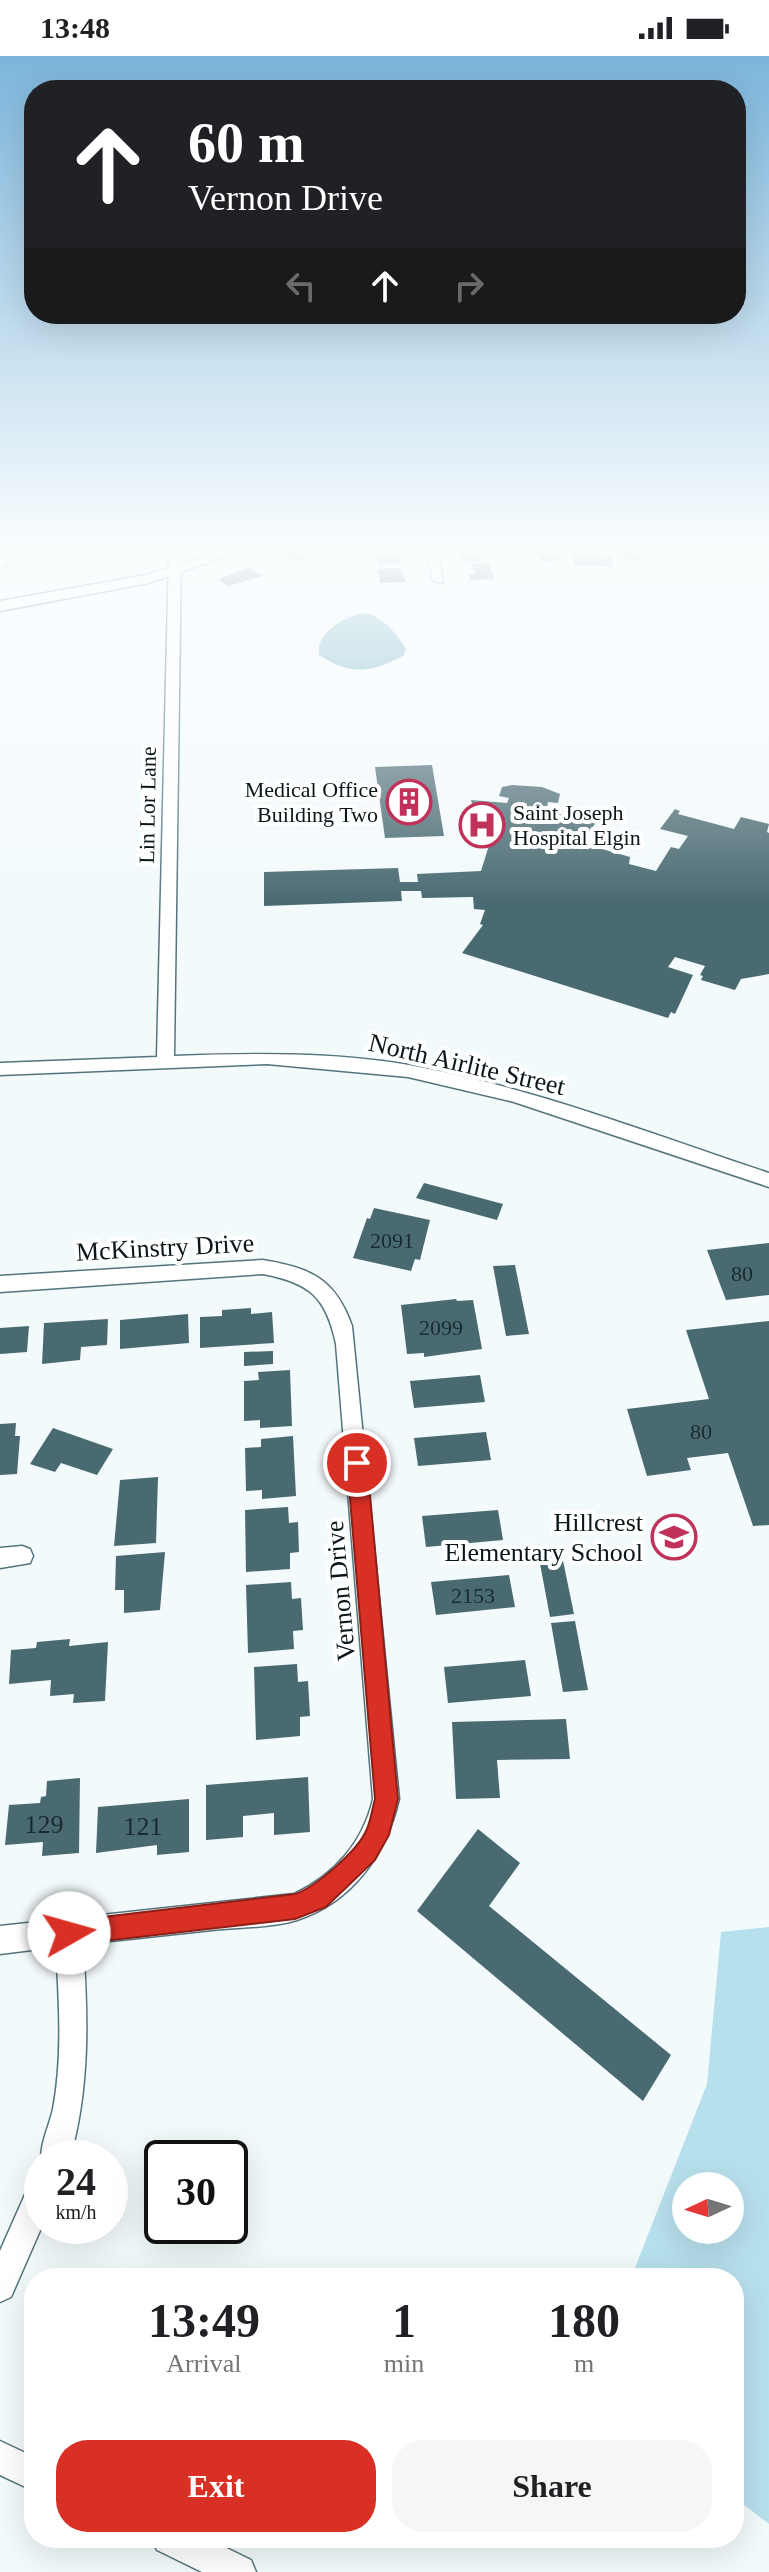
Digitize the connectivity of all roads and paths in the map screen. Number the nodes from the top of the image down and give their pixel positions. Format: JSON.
{"nodes":[{"id":1,"x":171,"y":669,"type":"edge"},
{"id":2,"x":165,"y":1060,"type":"junction"},
{"id":3,"x":0,"y":1069,"type":"edge"},
{"id":4,"x":769,"y":1180,"type":"edge"},
{"id":5,"x":0,"y":1284,"type":"edge"},
{"id":6,"x":326,"y":1292,"type":"joint"},
{"id":7,"x":69,"y":1933,"type":"junction"},
{"id":8,"x":0,"y":1940,"type":"edge"},
{"id":9,"x":59,"y":2140,"type":"edge"},
{"id":10,"x":24,"y":2232,"type":"edge"},
{"id":11,"x":0,"y":2286,"type":"edge"},
{"id":12,"x":0,"y":2458,"type":"edge"},
{"id":13,"x":24,"y":2469,"type":"edge"},
{"id":14,"x":190,"y":2548,"type":"edge"},
{"id":15,"x":239,"y":2572,"type":"edge"}],
"edges":[{"from":1,"to":2,"type":"street","name":"Lin Lor Lane"},
{"from":2,"to":3,"type":"street","name":"North Airlite Street"},
{"from":2,"to":4,"type":"street","name":"North Airlite Street"},
{"from":5,"to":6,"type":"street","name":"McKinstry Drive"},
{"from":6,"to":7,"type":"street","name":"Vernon Drive"},
{"from":7,"to":8,"type":"street","name":"Vernon Drive"},
{"from":7,"to":9,"type":"street"},
{"from":10,"to":11,"type":"street"},
{"from":12,"to":13,"type":"street"},
{"from":14,"to":15,"type":"street"}]}
